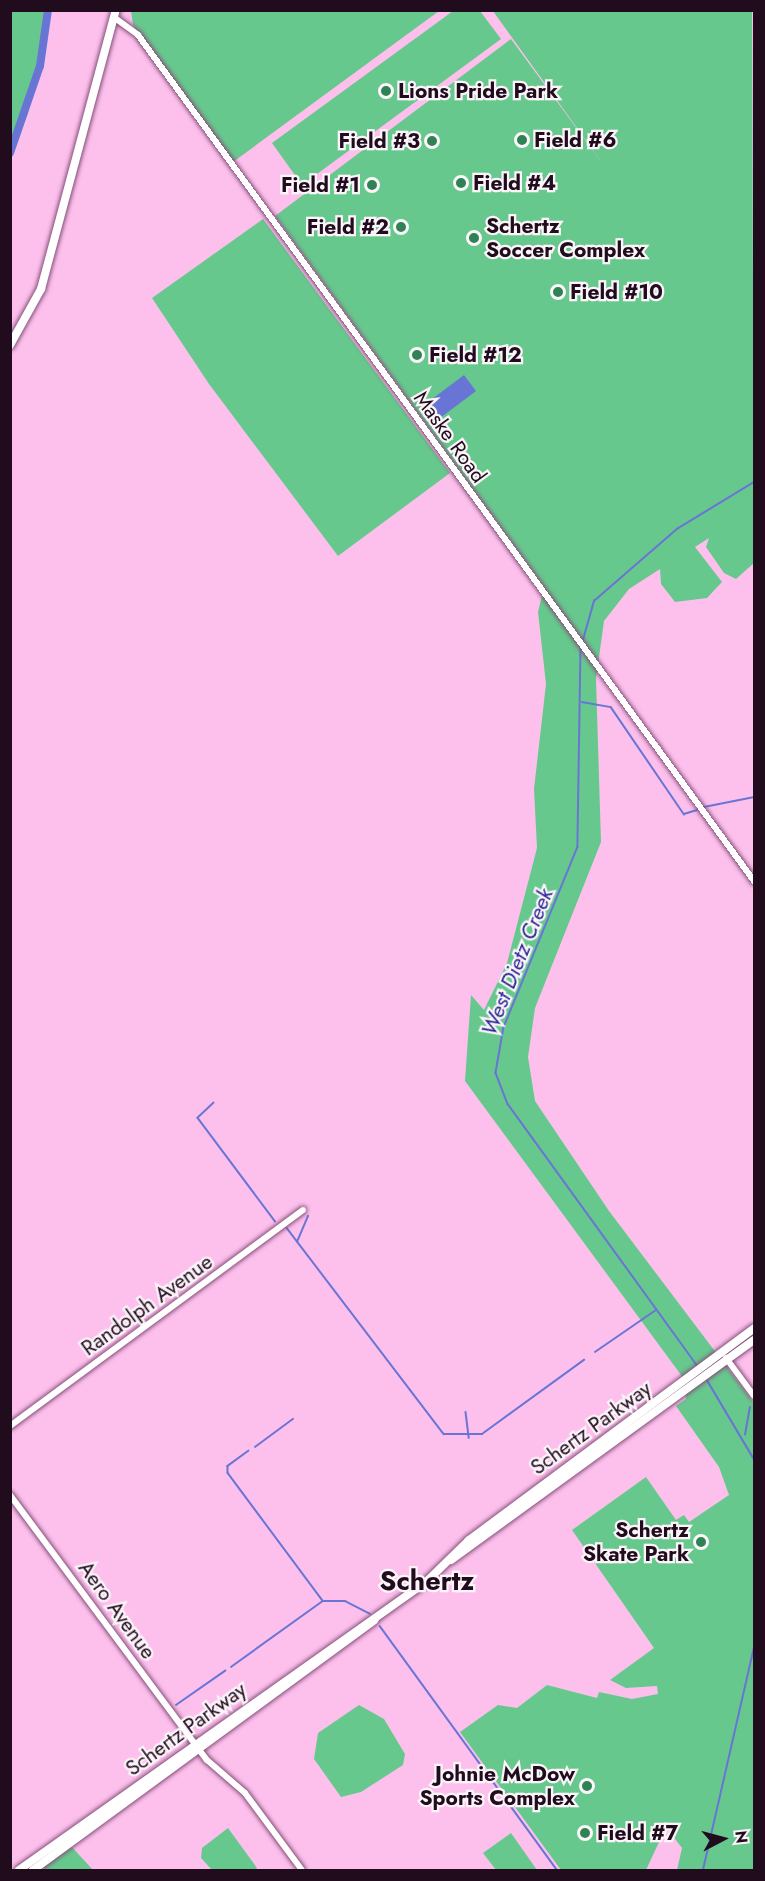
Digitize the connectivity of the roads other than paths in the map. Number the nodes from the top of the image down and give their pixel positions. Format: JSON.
{"nodes":[{"id":1,"x":116,"y":14,"type":"edge"},
{"id":2,"x":10,"y":345,"type":"edge"},
{"id":3,"x":754,"y":881,"type":"edge"},
{"id":4,"x":303,"y":1210,"type":"dead end"},
{"id":5,"x":754,"y":1328,"type":"edge"},
{"id":6,"x":754,"y":1340,"type":"edge"},
{"id":7,"x":726,"y":1358,"type":"junction"},
{"id":8,"x":754,"y":1396,"type":"edge"},
{"id":9,"x":10,"y":1426,"type":"edge"},
{"id":10,"x":10,"y":1495,"type":"edge"},
{"id":11,"x":199,"y":1749,"type":"junction"},
{"id":12,"x":43,"y":1858,"type":"junction"},
{"id":13,"x":19,"y":1870,"type":"edge"},
{"id":14,"x":33,"y":1870,"type":"edge"},
{"id":15,"x":302,"y":1870,"type":"edge"}],
"edges":[{"from":1,"to":2,"type":"main road"},
{"from":1,"to":3,"type":"street","name":"Maske Road"},
{"from":4,"to":9,"type":"street","name":"Randolph Avenue"},
{"from":5,"to":7,"type":"main road","name":"Schertz Parkway"},
{"from":6,"to":7,"type":"main road","name":"Schertz Parkway"},
{"from":7,"to":8,"type":"street"},
{"from":7,"to":11,"type":"main road","name":"Schertz Parkway"},
{"from":10,"to":11,"type":"street","name":"Aero Avenue"},
{"from":11,"to":12,"type":"main road","name":"Schertz Parkway"},
{"from":11,"to":15,"type":"street","name":"Aero Avenue"},
{"from":12,"to":13,"type":"main road","name":"Schertz Parkway"},
{"from":12,"to":14,"type":"main road","name":"Schertz Parkway"}]}
